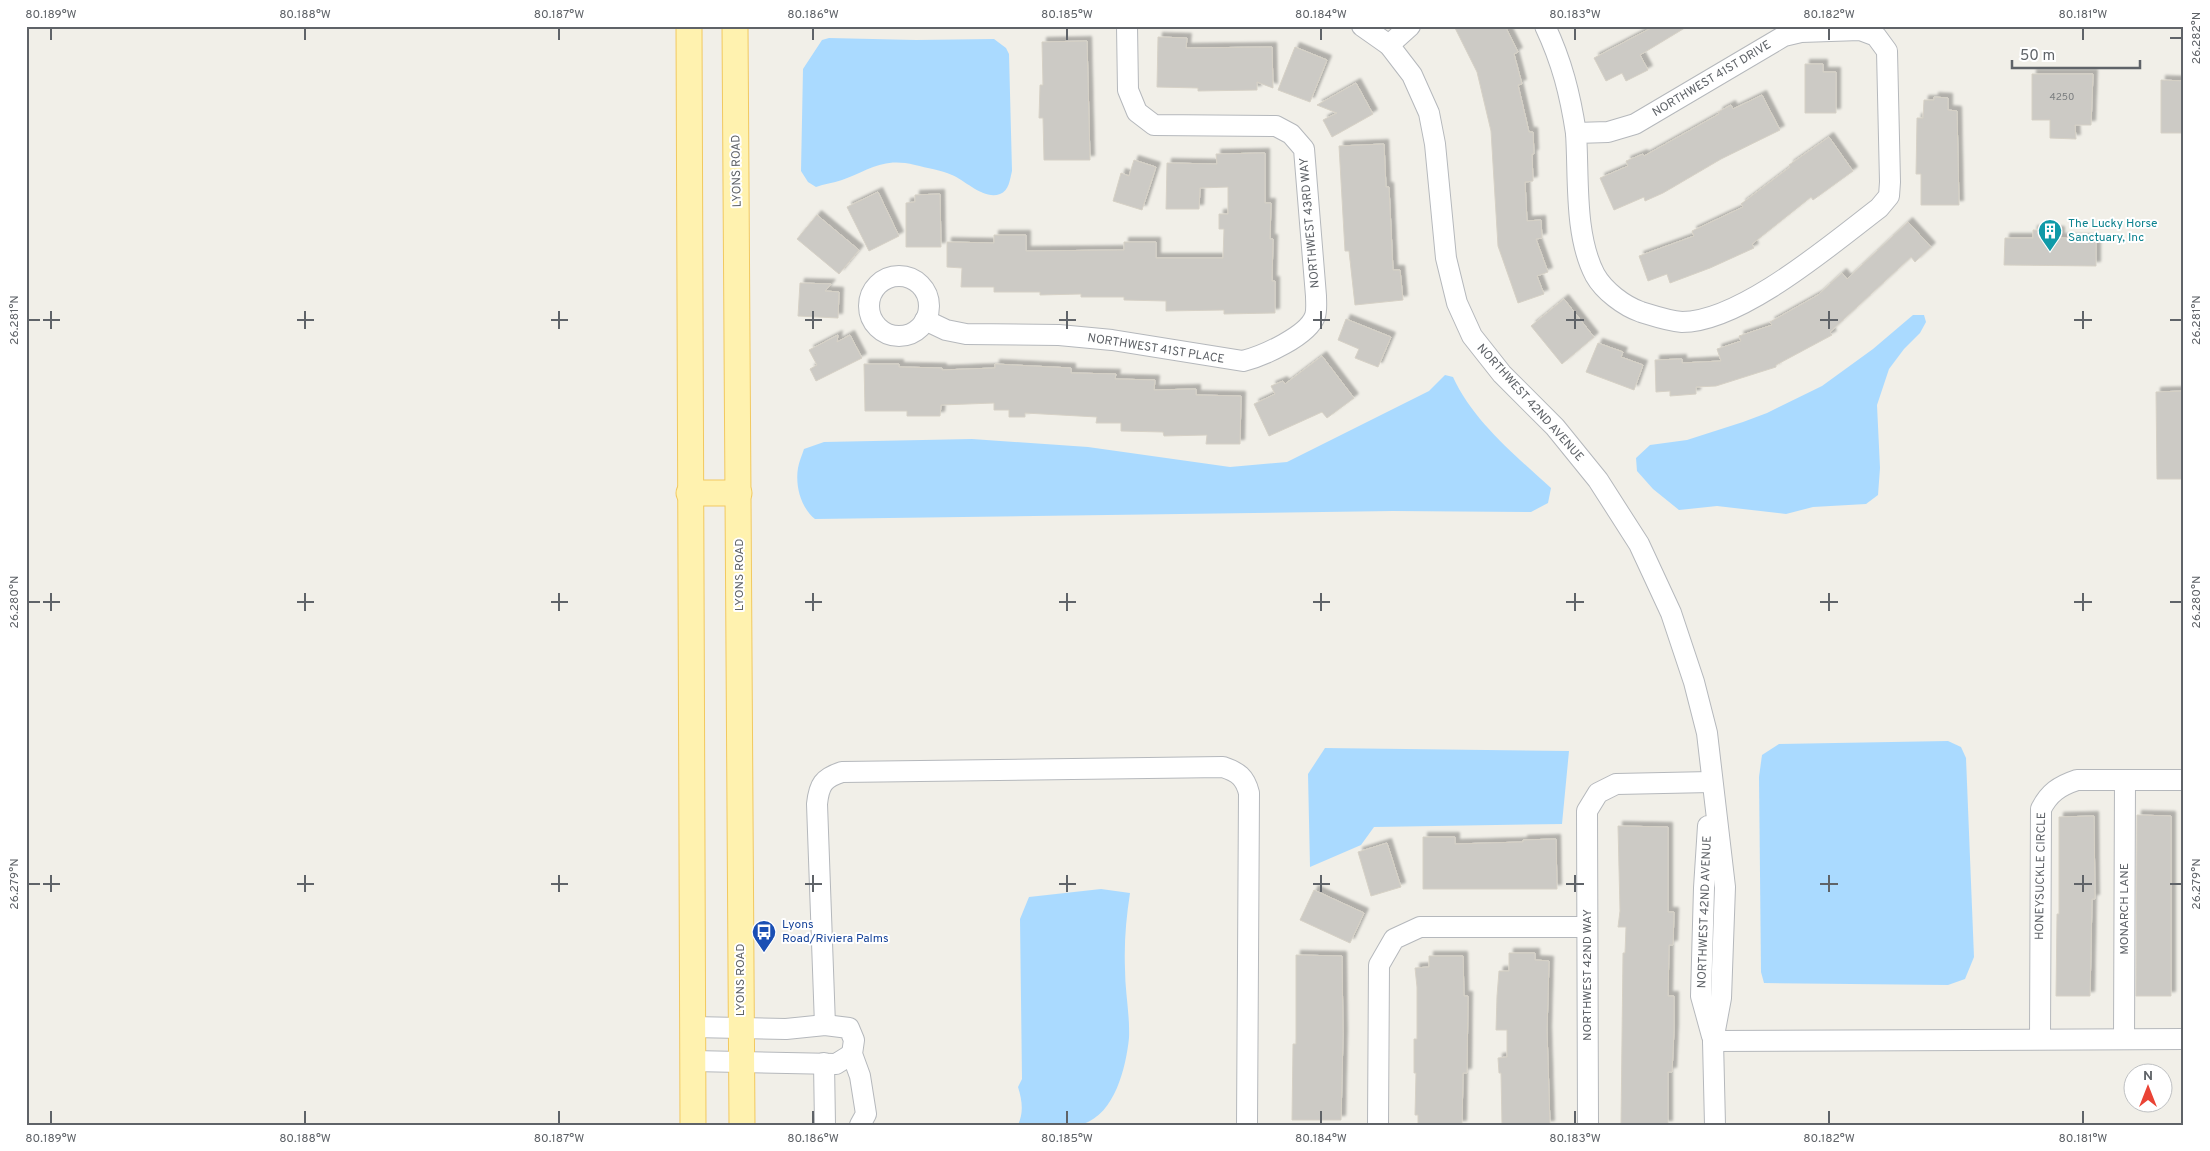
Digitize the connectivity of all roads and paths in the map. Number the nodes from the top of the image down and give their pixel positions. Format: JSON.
{"nodes":[{"id":1,"x":689,"y":26,"type":"edge"},
{"id":2,"x":736,"y":26,"type":"edge"},
{"id":3,"x":1127,"y":26,"type":"edge"},
{"id":4,"x":1362,"y":26,"type":"edge"},
{"id":5,"x":1410,"y":26,"type":"edge"},
{"id":6,"x":1545,"y":26,"type":"edge"},
{"id":7,"x":1389,"y":45,"type":"junction"},
{"id":8,"x":1576,"y":133,"type":"junction"},
{"id":9,"x":1315,"y":316,"type":"joint"},
{"id":10,"x":925,"y":320,"type":"dead end"},
{"id":11,"x":689,"y":493,"type":"junction"},
{"id":12,"x":740,"y":493,"type":"junction"},
{"id":13,"x":2125,"y":780,"type":"junction"},
{"id":14,"x":2184,"y":780,"type":"edge"},
{"id":15,"x":1711,"y":782,"type":"junction"},
{"id":16,"x":1703,"y":912,"type":"junction"},
{"id":17,"x":1724,"y":912,"type":"junction"},
{"id":18,"x":1587,"y":927,"type":"junction"},
{"id":19,"x":825,"y":1026,"type":"junction"},
{"id":20,"x":694,"y":1027,"type":"junction"},
{"id":21,"x":741,"y":1028,"type":"junction"},
{"id":22,"x":2040,"y":1038,"type":"junction"},
{"id":23,"x":2124,"y":1039,"type":"junction"},
{"id":24,"x":2184,"y":1039,"type":"edge"},
{"id":25,"x":1713,"y":1041,"type":"junction"},
{"id":26,"x":852,"y":1054,"type":"junction"},
{"id":27,"x":693,"y":1061,"type":"junction"},
{"id":28,"x":742,"y":1062,"type":"junction"},
{"id":29,"x":824,"y":1063,"type":"junction"},
{"id":30,"x":694,"y":1125,"type":"edge"},
{"id":31,"x":742,"y":1125,"type":"edge"},
{"id":32,"x":825,"y":1125,"type":"edge"},
{"id":33,"x":860,"y":1125,"type":"edge"},
{"id":34,"x":1246,"y":1125,"type":"edge"},
{"id":35,"x":1378,"y":1125,"type":"edge"},
{"id":36,"x":1588,"y":1125,"type":"edge"},
{"id":37,"x":1715,"y":1125,"type":"edge"}],
"edges":[{"from":1,"to":11,"type":"main road"},
{"from":2,"to":12,"type":"main road","name":"LYONS ROAD"},
{"from":3,"to":9,"type":"street","name":"NORTHWEST 43RD WAY"},
{"from":4,"to":7,"type":"street","name":"NORTHWEST 42ND AVENUE"},
{"from":5,"to":7,"type":"street"},
{"from":6,"to":8,"type":"street"},
{"from":7,"to":15,"type":"street","name":"NORTHWEST 42ND AVENUE"},
{"from":8,"to":8,"type":"street","name":"NORTHWEST 41ST DRIVE"},
{"from":9,"to":10,"type":"street","name":"NORTHWEST 41ST PLACE"},
{"from":11,"to":12,"type":"main road"},
{"from":11,"to":20,"type":"main road"},
{"from":12,"to":21,"type":"main road","name":"LYONS ROAD"},
{"from":13,"to":14,"type":"street","name":"HONEYSUCKLE CIRCLE"},
{"from":13,"to":22,"type":"street","name":"HONEYSUCKLE CIRCLE"},
{"from":13,"to":23,"type":"street","name":"MONARCH LANE"},
{"from":15,"to":16,"type":"street","name":"NORTHWEST 42ND AVENUE"},
{"from":15,"to":17,"type":"street","name":"NORTHWEST 42ND AVENUE"},
{"from":15,"to":18,"type":"street","name":"NORTHWEST 42ND WAY"},
{"from":16,"to":17,"type":"street"},
{"from":16,"to":25,"type":"street","name":"NORTHWEST 42ND AVENUE"},
{"from":17,"to":25,"type":"street","name":"NORTHWEST 42ND AVENUE"},
{"from":18,"to":35,"type":"street"},
{"from":18,"to":36,"type":"street","name":"NORTHWEST 42ND WAY"},
{"from":19,"to":21,"type":"street"},
{"from":19,"to":26,"type":"street"},
{"from":19,"to":34,"type":"street"},
{"from":20,"to":21,"type":"street"},
{"from":20,"to":27,"type":"main road"},
{"from":21,"to":28,"type":"main road","name":"LYONS ROAD"},
{"from":22,"to":23,"type":"street"},
{"from":22,"to":25,"type":"street"},
{"from":23,"to":24,"type":"street"},
{"from":25,"to":37,"type":"street","name":"NORTHWEST 42ND AVENUE"},
{"from":26,"to":29,"type":"street"},
{"from":26,"to":33,"type":"street"},
{"from":27,"to":28,"type":"street"},
{"from":27,"to":30,"type":"main road"},
{"from":28,"to":29,"type":"street"},
{"from":28,"to":31,"type":"main road","name":"LYONS ROAD"},
{"from":29,"to":32,"type":"street"}]}
